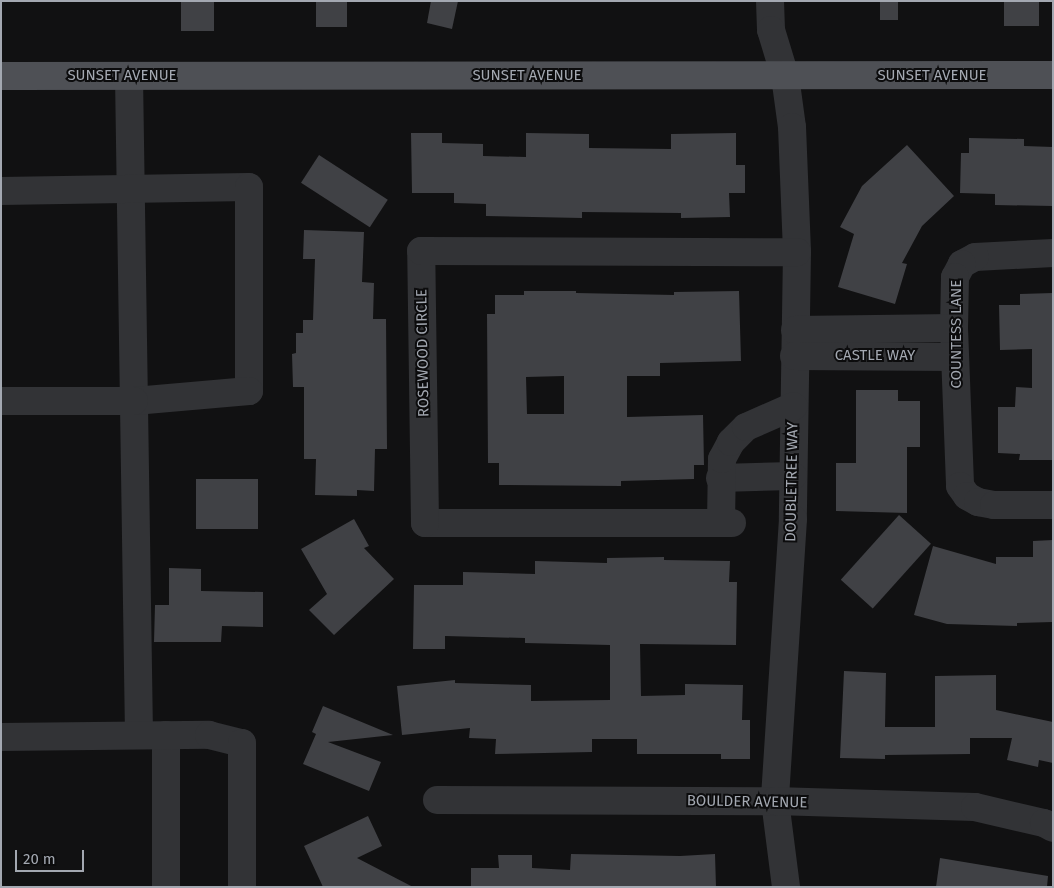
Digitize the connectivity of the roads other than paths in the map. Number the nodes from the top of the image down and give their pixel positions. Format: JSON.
{"nodes":[{"id":1,"x":770,"y":1,"type":"edge"},
{"id":2,"x":1,"y":76,"type":"edge"},
{"id":3,"x":129,"y":76,"type":"junction"},
{"id":4,"x":786,"y":76,"type":"junction"},
{"id":5,"x":1053,"y":76,"type":"edge"},
{"id":6,"x":131,"y":189,"type":"junction"},
{"id":7,"x":1,"y":190,"type":"edge"},
{"id":8,"x":796,"y":252,"type":"junction"},
{"id":9,"x":1053,"y":253,"type":"edge"},
{"id":10,"x":954,"y":328,"type":"junction"},
{"id":11,"x":795,"y":330,"type":"junction"},
{"id":12,"x":794,"y":356,"type":"junction"},
{"id":13,"x":956,"y":357,"type":"junction"},
{"id":14,"x":1,"y":402,"type":"edge"},
{"id":15,"x":134,"y":402,"type":"junction"},
{"id":16,"x":794,"y":406,"type":"junction"},
{"id":17,"x":793,"y":476,"type":"junction"},
{"id":18,"x":720,"y":478,"type":"junction"},
{"id":19,"x":1053,"y":504,"type":"edge"},
{"id":20,"x":139,"y":735,"type":"junction"},
{"id":21,"x":166,"y":735,"type":"junction"},
{"id":22,"x":1,"y":737,"type":"edge"},
{"id":23,"x":437,"y":800,"type":"dead end"},
{"id":24,"x":775,"y":802,"type":"junction"},
{"id":25,"x":1053,"y":828,"type":"edge"},
{"id":26,"x":166,"y":887,"type":"edge"},
{"id":27,"x":242,"y":887,"type":"edge"},
{"id":28,"x":786,"y":887,"type":"edge"}],
"edges":[{"from":1,"to":4,"type":"street","name":"DOUBLETREE WAY"},
{"from":2,"to":3,"type":"main road","name":"SUNSET AVENUE"},
{"from":3,"to":4,"type":"main road","name":"SUNSET AVENUE"},
{"from":3,"to":6,"type":"street"},
{"from":4,"to":5,"type":"main road","name":"SUNSET AVENUE"},
{"from":4,"to":8,"type":"street","name":"DOUBLETREE WAY"},
{"from":6,"to":7,"type":"street"},
{"from":6,"to":15,"type":"street"},
{"from":6,"to":15,"type":"street"},
{"from":8,"to":11,"type":"street","name":"DOUBLETREE WAY"},
{"from":8,"to":18,"type":"street","name":"ROSEWOOD CIRCLE"},
{"from":9,"to":10,"type":"street","name":"COUNTESS LANE"},
{"from":10,"to":11,"type":"street","name":"CASTLE WAY"},
{"from":10,"to":13,"type":"street","name":"COUNTESS LANE"},
{"from":11,"to":12,"type":"street","name":"DOUBLETREE WAY"},
{"from":12,"to":13,"type":"street","name":"CASTLE WAY"},
{"from":12,"to":16,"type":"street","name":"DOUBLETREE WAY"},
{"from":13,"to":19,"type":"street","name":"COUNTESS LANE"},
{"from":14,"to":15,"type":"street"},
{"from":15,"to":20,"type":"street"},
{"from":16,"to":17,"type":"street","name":"DOUBLETREE WAY"},
{"from":16,"to":18,"type":"street"},
{"from":17,"to":18,"type":"street"},
{"from":17,"to":24,"type":"street","name":"DOUBLETREE WAY"},
{"from":20,"to":21,"type":"street"},
{"from":20,"to":22,"type":"street"},
{"from":21,"to":26,"type":"street"},
{"from":21,"to":27,"type":"street"},
{"from":23,"to":24,"type":"street","name":"BOULDER AVENUE"},
{"from":24,"to":25,"type":"street","name":"BOULDER AVENUE"},
{"from":24,"to":28,"type":"street","name":"DOUBLETREE WAY"}]}
